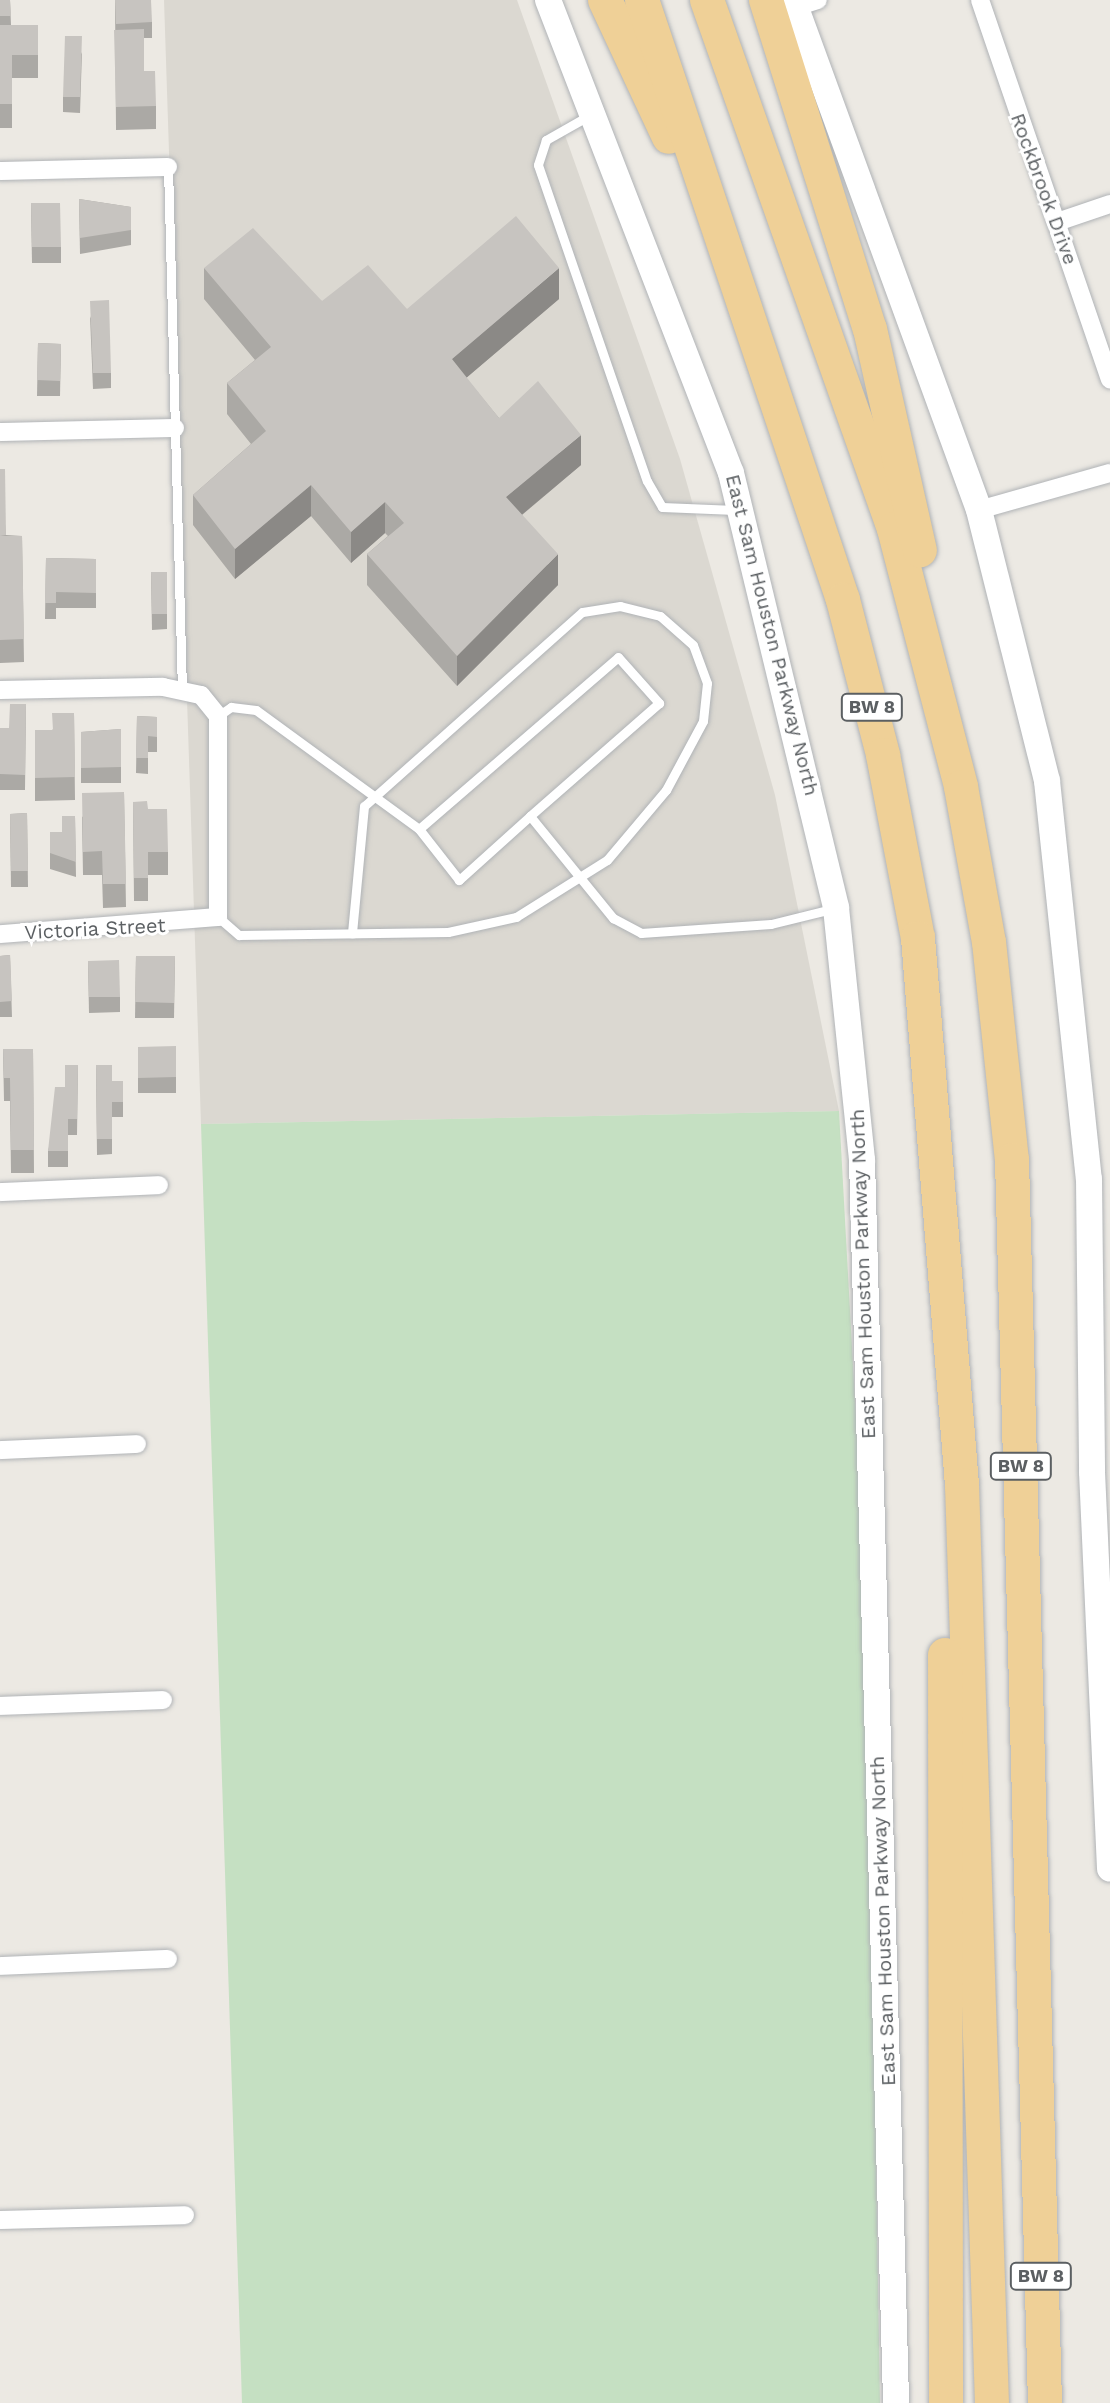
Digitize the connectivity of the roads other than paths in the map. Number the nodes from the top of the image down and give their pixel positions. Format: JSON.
{"nodes":[{"id":1,"x":548,"y":0,"type":"edge"},
{"id":2,"x":605,"y":0,"type":"edge"},
{"id":3,"x":642,"y":0,"type":"edge"},
{"id":4,"x":707,"y":0,"type":"edge"},
{"id":5,"x":980,"y":0,"type":"edge"},
{"id":6,"x":794,"y":2,"type":"edge"},
{"id":7,"x":590,"y":115,"type":"junction"},
{"id":8,"x":168,"y":167,"type":"joint"},
{"id":9,"x":0,"y":171,"type":"edge"},
{"id":10,"x":1110,"y":204,"type":"edge"},
{"id":11,"x":1057,"y":222,"type":"junction"},
{"id":12,"x":746,"y":302,"type":"junction"},
{"id":13,"x":1110,"y":379,"type":"edge"},
{"id":14,"x":175,"y":428,"type":"junction"},
{"id":15,"x":0,"y":432,"type":"edge"},
{"id":16,"x":1110,"y":473,"type":"edge"},
{"id":17,"x":741,"y":510,"type":"junction"},
{"id":18,"x":979,"y":510,"type":"junction"},
{"id":19,"x":0,"y":690,"type":"edge"},
{"id":20,"x":182,"y":691,"type":"junction"},
{"id":21,"x":218,"y":716,"type":"junction"},
{"id":22,"x":961,"y":787,"type":"junction"},
{"id":23,"x":378,"y":794,"type":"junction"},
{"id":24,"x":530,"y":816,"type":"junction"},
{"id":25,"x":419,"y":829,"type":"junction"},
{"id":26,"x":581,"y":876,"type":"junction"},
{"id":27,"x":836,"y":908,"type":"junction"},
{"id":28,"x":218,"y":917,"type":"junction"},
{"id":29,"x":352,"y":933,"type":"junction"},
{"id":30,"x":0,"y":934,"type":"edge"},
{"id":31,"x":938,"y":1126,"type":"junction"},
{"id":32,"x":159,"y":1185,"type":"dead end"},
{"id":33,"x":0,"y":1192,"type":"edge"},
{"id":34,"x":1100,"y":1346,"type":"edge"},
{"id":35,"x":137,"y":1444,"type":"dead end"},
{"id":36,"x":0,"y":1450,"type":"edge"},
{"id":37,"x":1101,"y":1472,"type":"edge"},
{"id":38,"x":163,"y":1700,"type":"dead end"},
{"id":39,"x":0,"y":1706,"type":"edge"},
{"id":40,"x":1110,"y":1869,"type":"edge"},
{"id":41,"x":168,"y":1959,"type":"dead end"},
{"id":42,"x":0,"y":1966,"type":"edge"},
{"id":43,"x":1036,"y":2148,"type":"junction"},
{"id":44,"x":185,"y":2215,"type":"dead end"},
{"id":45,"x":0,"y":2220,"type":"edge"},
{"id":46,"x":896,"y":2403,"type":"edge"},
{"id":47,"x":946,"y":2403,"type":"edge"},
{"id":48,"x":992,"y":2403,"type":"edge"},
{"id":49,"x":1045,"y":2403,"type":"edge"},
{"id":50,"x":1066,"y":2403,"type":"edge"}],
"edges":[{"from":1,"to":7,"type":"main road","name":"East Sam Houston Parkway North"},
{"from":2,"to":12,"type":"highway"},
{"from":3,"to":12,"type":"highway","number":"BW 8"},
{"from":4,"to":22,"type":"highway","number":"BW 8"},
{"from":5,"to":11,"type":"street","name":"Rockbrook Drive"},
{"from":6,"to":18,"type":"main road"},
{"from":6,"to":22,"type":"highway"},
{"from":7,"to":17,"type":"main road","name":"East Sam Houston Parkway North"},
{"from":7,"to":17,"type":"lane"},
{"from":8,"to":9,"type":"street"},
{"from":8,"to":14,"type":"lane"},
{"from":10,"to":11,"type":"street"},
{"from":11,"to":13,"type":"street","name":"Rockbrook Drive"},
{"from":12,"to":31,"type":"highway","number":"BW 8"},
{"from":14,"to":15,"type":"street"},
{"from":14,"to":20,"type":"lane"},
{"from":16,"to":18,"type":"street"},
{"from":17,"to":27,"type":"main road","name":"East Sam Houston Parkway North"},
{"from":18,"to":34,"type":"main road"},
{"from":19,"to":20,"type":"street"},
{"from":20,"to":21,"type":"street"},
{"from":21,"to":23,"type":"lane"},
{"from":21,"to":28,"type":"street"},
{"from":22,"to":43,"type":"highway","number":"BW 8"},
{"from":23,"to":25,"type":"lane"},
{"from":23,"to":26,"type":"lane"},
{"from":23,"to":29,"type":"lane"},
{"from":24,"to":25,"type":"lane"},
{"from":24,"to":25,"type":"lane"},
{"from":24,"to":26,"type":"lane"},
{"from":26,"to":27,"type":"lane"},
{"from":26,"to":29,"type":"lane"},
{"from":27,"to":46,"type":"main road","name":"East Sam Houston Parkway North"},
{"from":28,"to":29,"type":"lane"},
{"from":28,"to":30,"type":"street","name":"Victoria Street"},
{"from":31,"to":47,"type":"highway"},
{"from":31,"to":48,"type":"highway","number":"BW 8"},
{"from":32,"to":33,"type":"street"},
{"from":34,"to":37,"type":"main road"},
{"from":35,"to":36,"type":"street"},
{"from":37,"to":40,"type":"main road"},
{"from":38,"to":39,"type":"street"},
{"from":41,"to":42,"type":"street"},
{"from":43,"to":49,"type":"highway","number":"BW 8"},
{"from":43,"to":50,"type":"highway"},
{"from":44,"to":45,"type":"street"}]}
